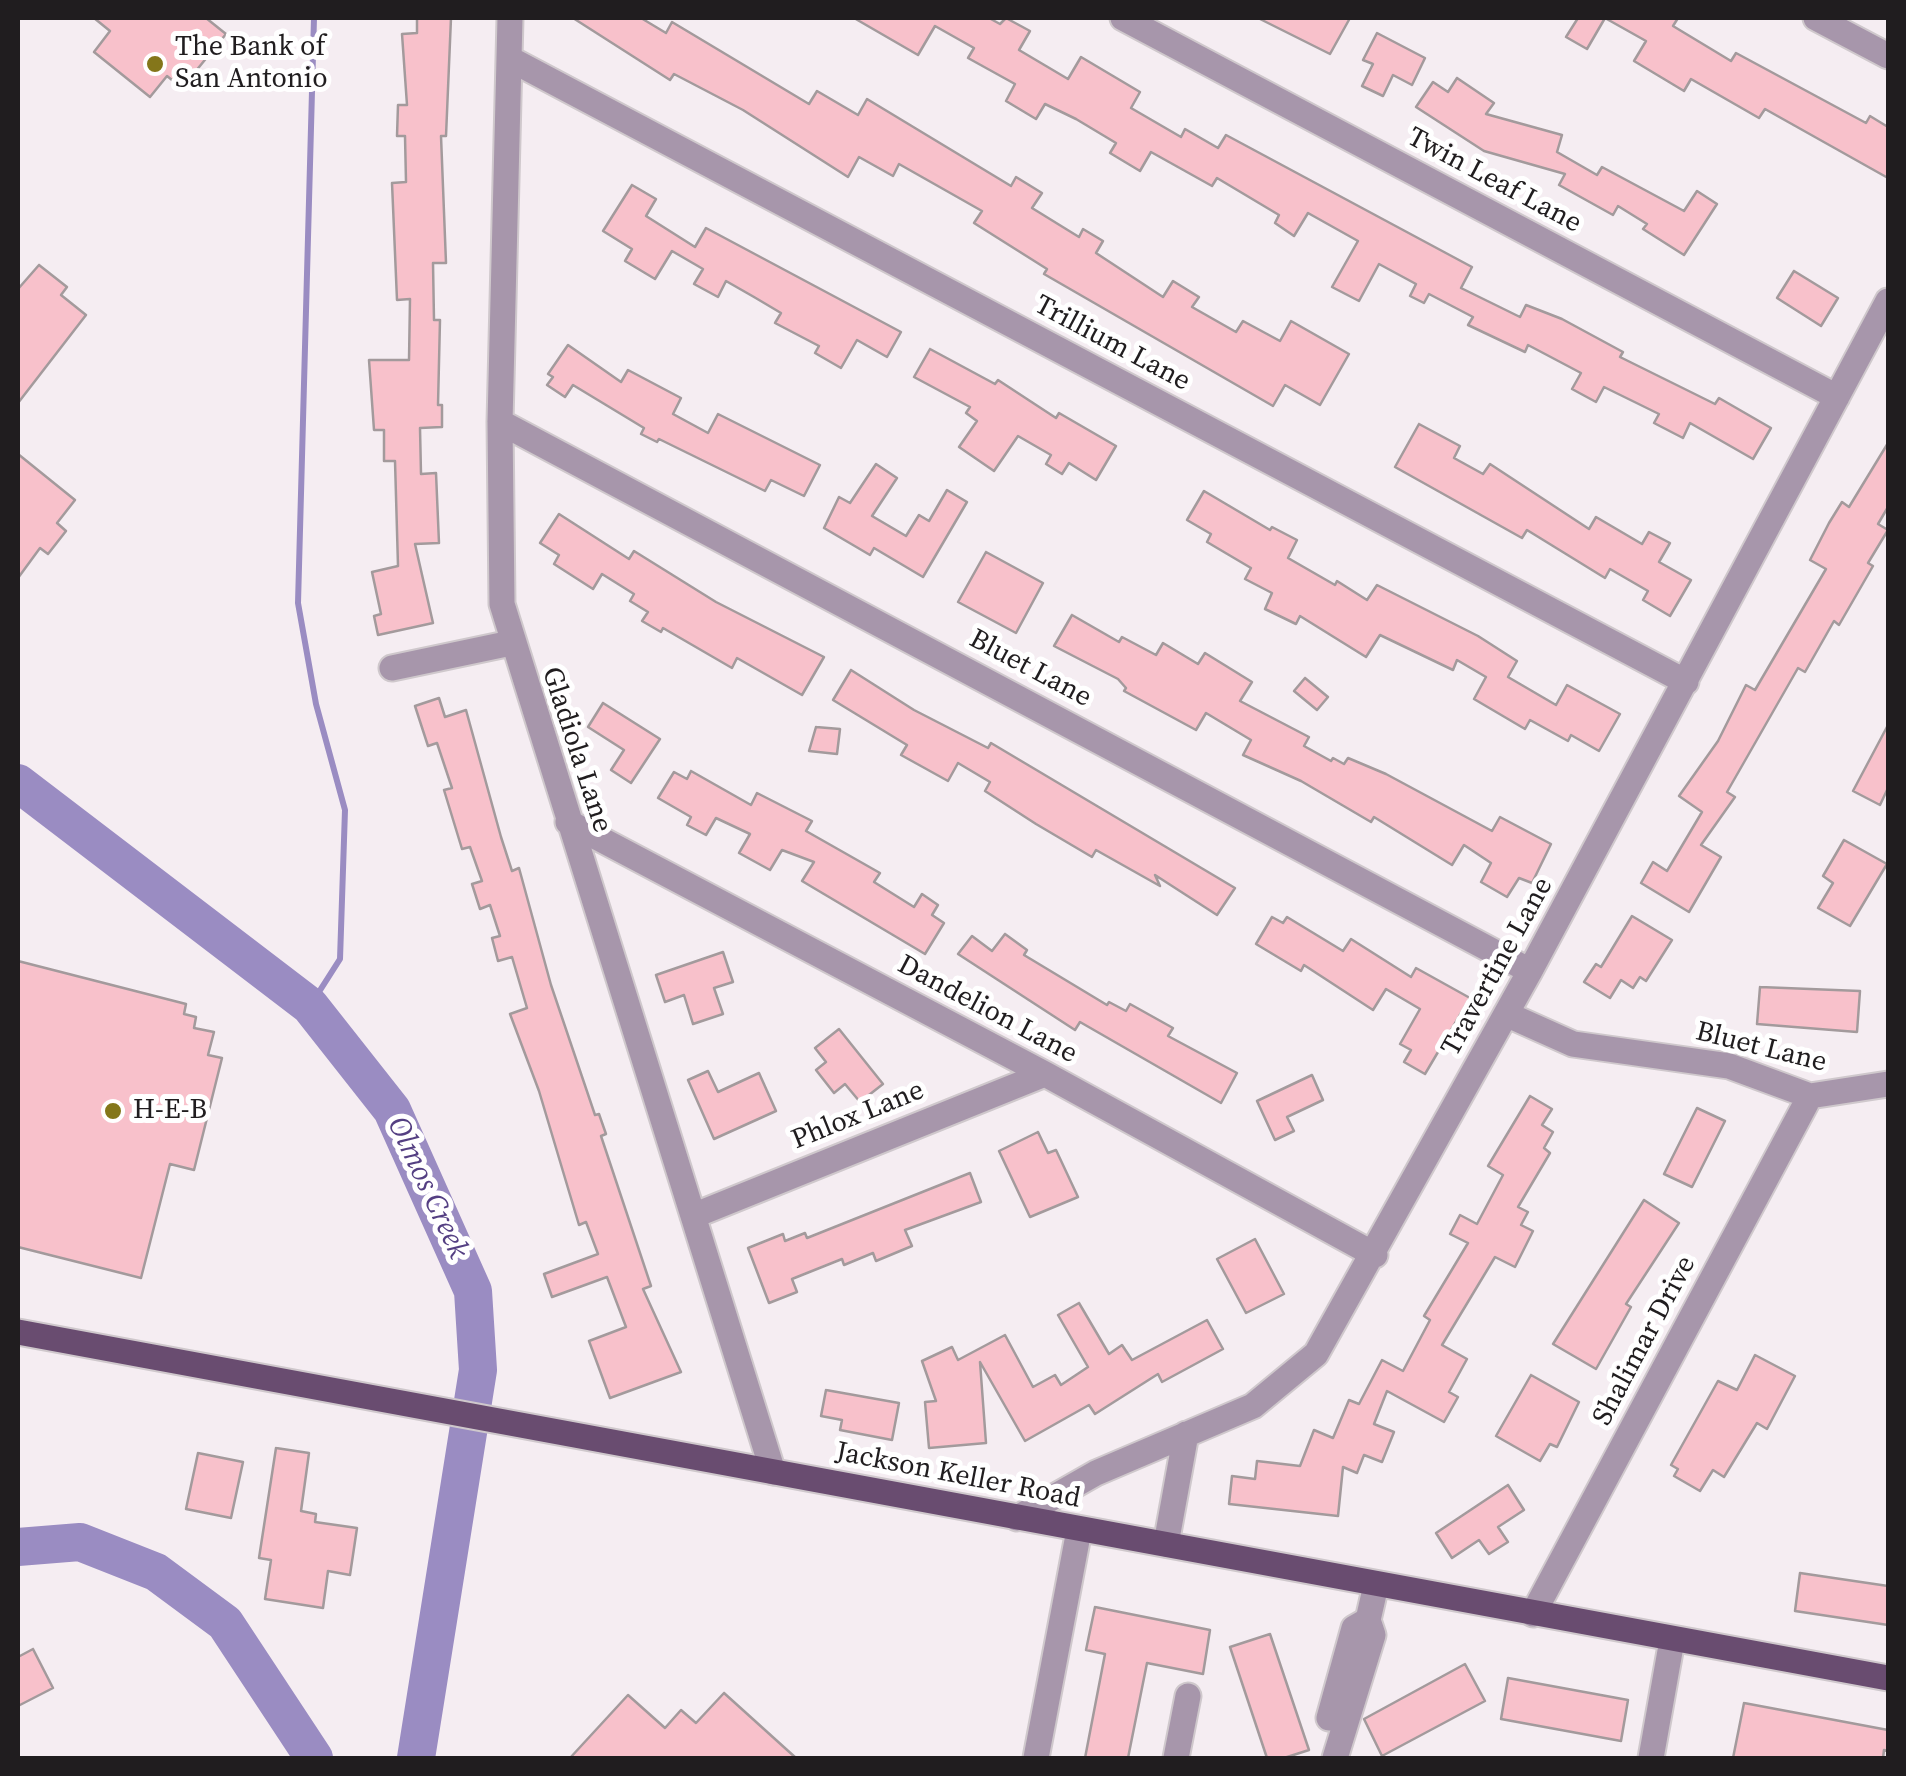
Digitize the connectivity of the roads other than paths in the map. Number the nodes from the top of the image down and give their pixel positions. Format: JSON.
{"nodes":[{"id":1,"x":510,"y":18,"type":"edge"},
{"id":2,"x":1123,"y":18,"type":"edge"},
{"id":3,"x":1816,"y":18,"type":"edge"},
{"id":4,"x":1888,"y":56,"type":"edge"},
{"id":5,"x":510,"y":59,"type":"junction"},
{"id":6,"x":1888,"y":301,"type":"edge"},
{"id":7,"x":1837,"y":397,"type":"junction"},
{"id":8,"x":500,"y":422,"type":"junction"},
{"id":9,"x":511,"y":643,"type":"junction"},
{"id":10,"x":392,"y":668,"type":"dead end"},
{"id":11,"x":1686,"y":682,"type":"junction"},
{"id":12,"x":568,"y":822,"type":"junction"},
{"id":13,"x":1530,"y":971,"type":"junction"},
{"id":14,"x":1506,"y":1014,"type":"junction"},
{"id":15,"x":1045,"y":1074,"type":"junction"},
{"id":16,"x":1888,"y":1084,"type":"edge"},
{"id":17,"x":1810,"y":1096,"type":"junction"},
{"id":18,"x":693,"y":1216,"type":"junction"},
{"id":19,"x":1375,"y":1255,"type":"junction"},
{"id":20,"x":18,"y":1332,"type":"edge"},
{"id":21,"x":1186,"y":1434,"type":"junction"},
{"id":22,"x":773,"y":1472,"type":"junction"},
{"id":23,"x":1016,"y":1518,"type":"junction"},
{"id":24,"x":1080,"y":1530,"type":"junction"},
{"id":25,"x":1166,"y":1544,"type":"junction"},
{"id":26,"x":1376,"y":1585,"type":"junction"},
{"id":27,"x":1533,"y":1614,"type":"junction"},
{"id":28,"x":1368,"y":1620,"type":"junction"},
{"id":29,"x":1672,"y":1640,"type":"junction"},
{"id":30,"x":1888,"y":1678,"type":"edge"},
{"id":31,"x":1188,"y":1696,"type":"dead end"},
{"id":32,"x":1036,"y":1758,"type":"edge"},
{"id":33,"x":1176,"y":1758,"type":"edge"},
{"id":34,"x":1321,"y":1758,"type":"edge"},
{"id":35,"x":1334,"y":1758,"type":"edge"},
{"id":36,"x":1651,"y":1758,"type":"edge"}],
"edges":[{"from":1,"to":5,"type":"street","name":"Gladiola Lane"},
{"from":2,"to":7,"type":"street","name":"Twin Leaf Lane"},
{"from":3,"to":4,"type":"street"},
{"from":5,"to":8,"type":"street","name":"Gladiola Lane"},
{"from":5,"to":11,"type":"street","name":"Trillium Lane"},
{"from":6,"to":7,"type":"street","name":"Travertine Lane"},
{"from":7,"to":11,"type":"street","name":"Travertine Lane"},
{"from":8,"to":9,"type":"street","name":"Gladiola Lane"},
{"from":8,"to":13,"type":"street","name":"Bluet Lane"},
{"from":9,"to":10,"type":"street"},
{"from":9,"to":12,"type":"street","name":"Gladiola Lane"},
{"from":11,"to":13,"type":"street","name":"Travertine Lane"},
{"from":12,"to":15,"type":"street","name":"Dandelion Lane"},
{"from":12,"to":18,"type":"street","name":"Gladiola Lane"},
{"from":13,"to":14,"type":"street","name":"Travertine Lane"},
{"from":14,"to":17,"type":"street","name":"Bluet Lane"},
{"from":14,"to":19,"type":"street","name":"Travertine Lane"},
{"from":15,"to":18,"type":"street","name":"Phlox Lane"},
{"from":15,"to":19,"type":"street","name":"Dandelion Lane"},
{"from":16,"to":17,"type":"street","name":"Bluet Lane"},
{"from":17,"to":27,"type":"street","name":"Shalimar Drive"},
{"from":18,"to":22,"type":"street","name":"Gladiola Lane"},
{"from":19,"to":21,"type":"street","name":"Travertine Lane"},
{"from":20,"to":22,"type":"main road","name":"Jackson Keller Road"},
{"from":21,"to":23,"type":"street","name":"Travertine Lane"},
{"from":21,"to":25,"type":"street"},
{"from":22,"to":23,"type":"main road","name":"Jackson Keller Road"},
{"from":23,"to":24,"type":"main road","name":"Jackson Keller Road"},
{"from":24,"to":25,"type":"main road","name":"Jackson Keller Road"},
{"from":24,"to":32,"type":"street"},
{"from":25,"to":26,"type":"main road","name":"Jackson Keller Road"},
{"from":26,"to":27,"type":"main road","name":"Jackson Keller Road"},
{"from":26,"to":28,"type":"street"},
{"from":27,"to":29,"type":"main road","name":"Jackson Keller Road"},
{"from":28,"to":34,"type":"street"},
{"from":28,"to":35,"type":"street"},
{"from":29,"to":30,"type":"main road","name":"Jackson Keller Road"},
{"from":29,"to":36,"type":"street"},
{"from":31,"to":33,"type":"street"}]}
